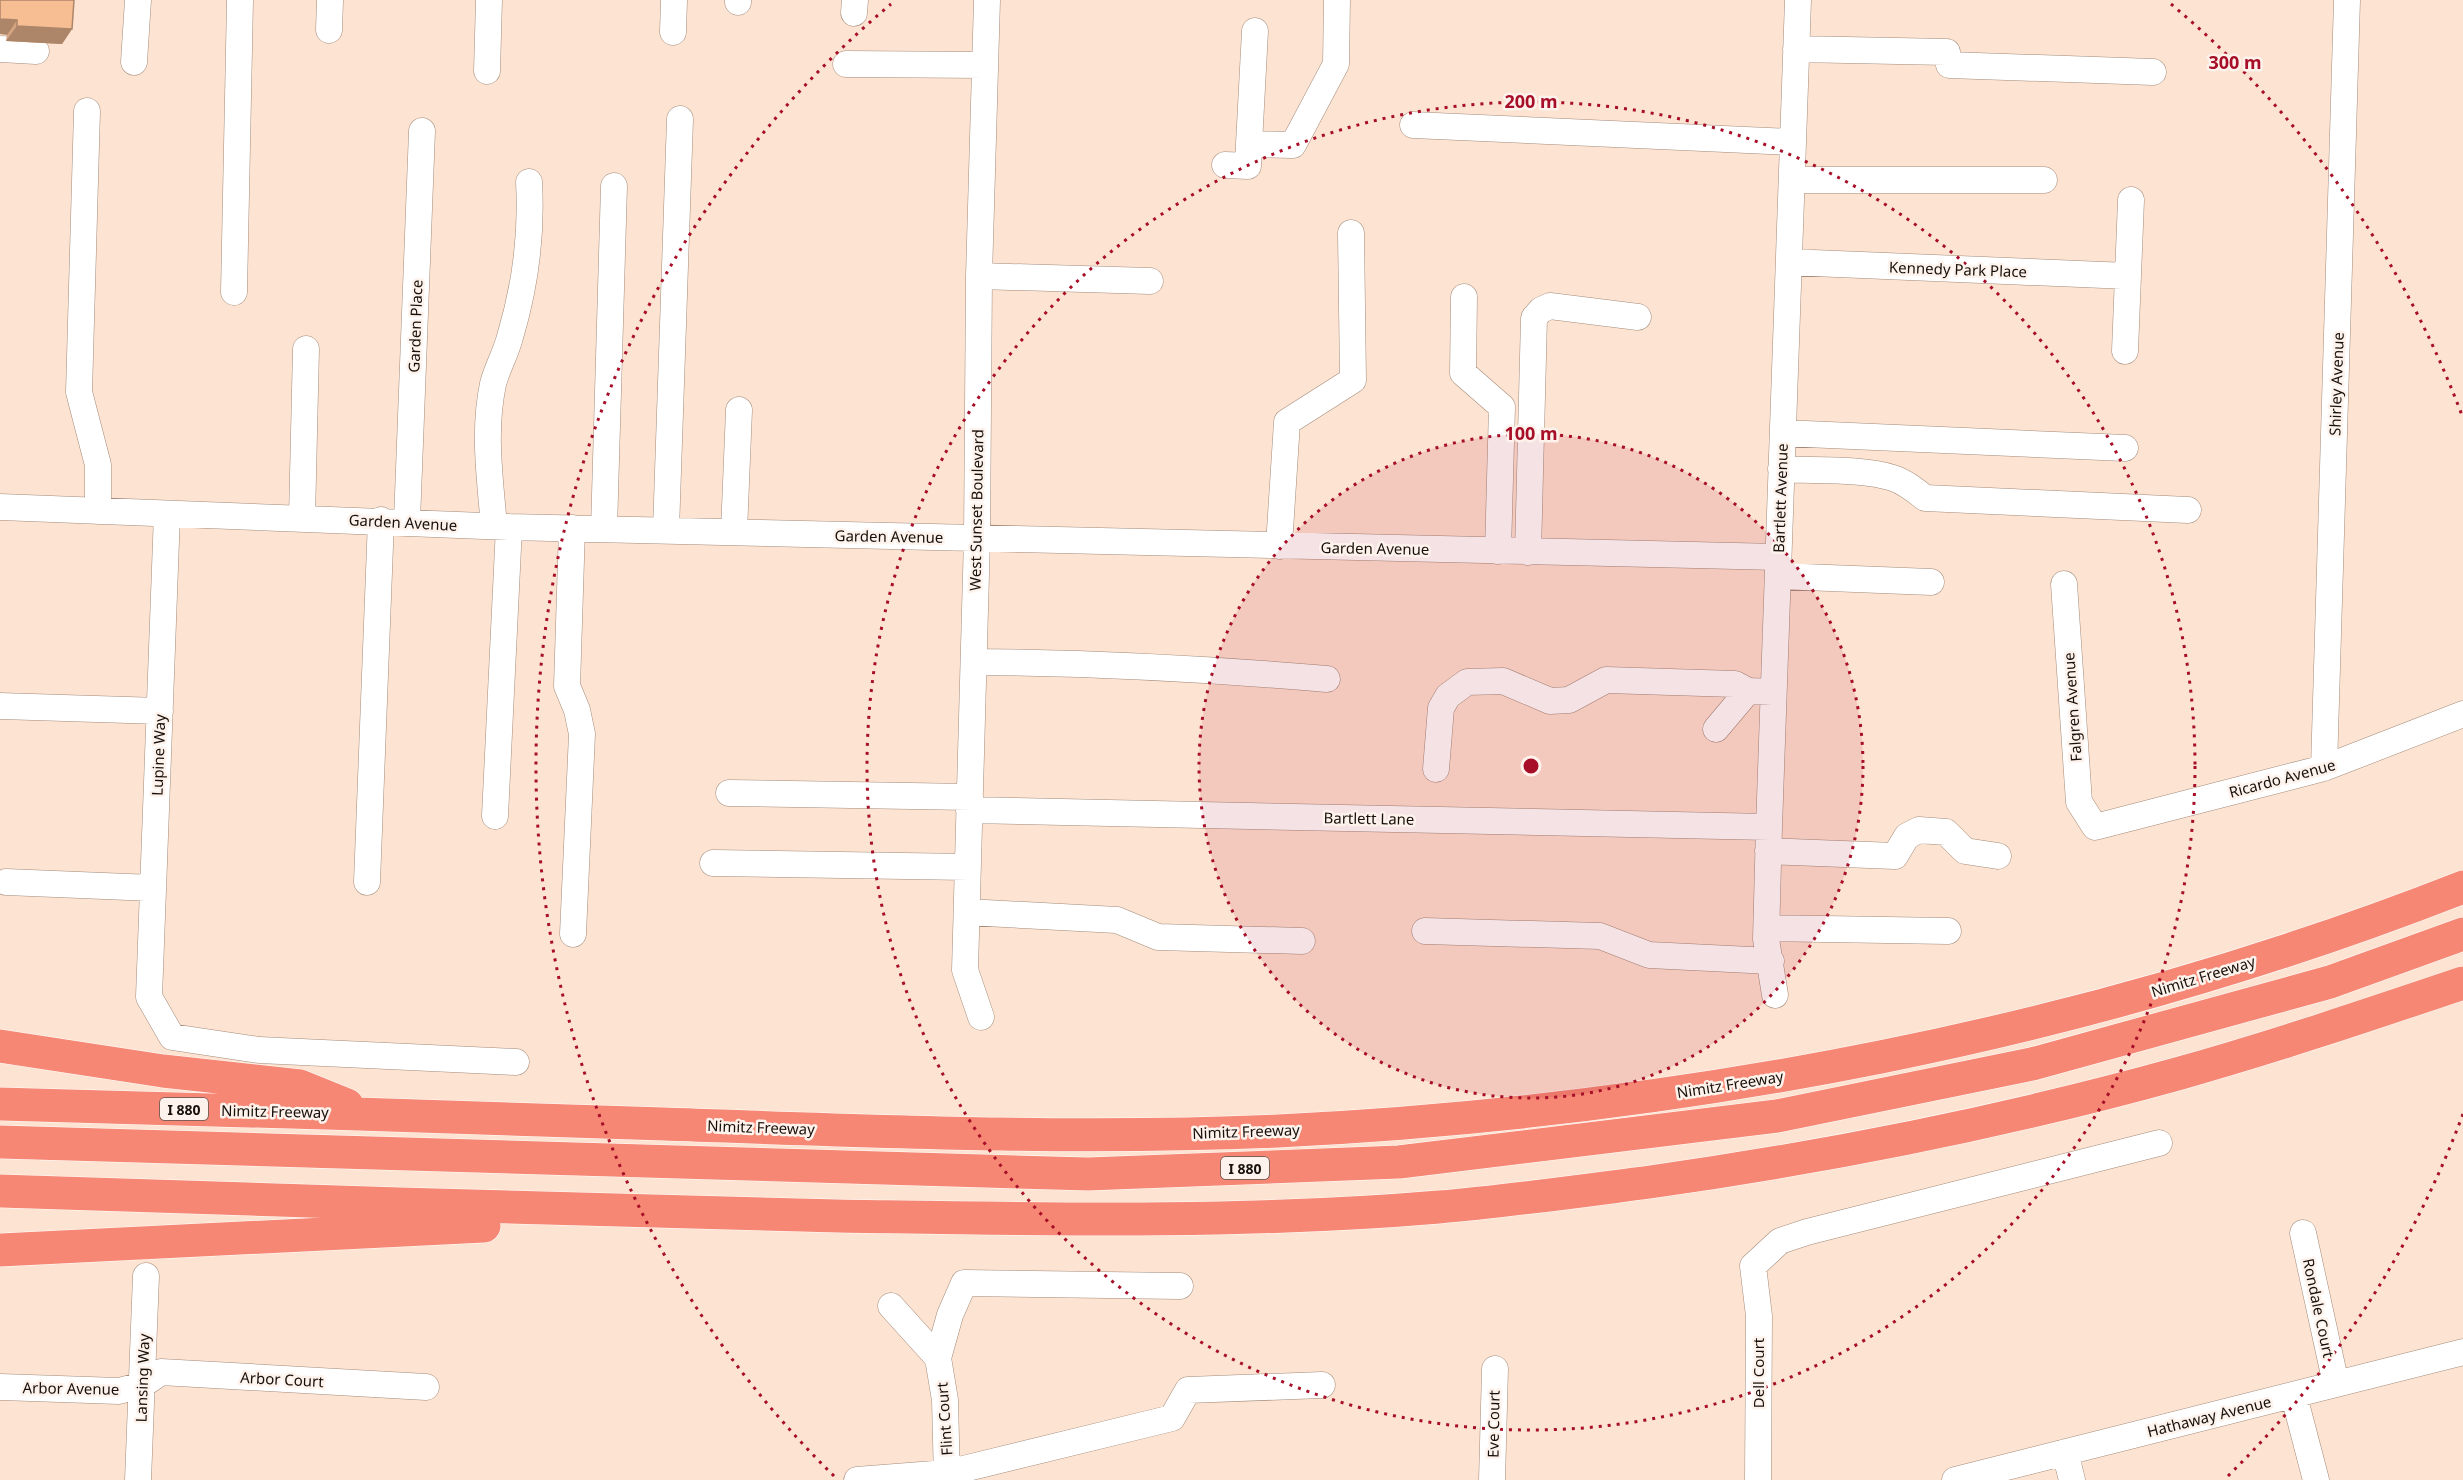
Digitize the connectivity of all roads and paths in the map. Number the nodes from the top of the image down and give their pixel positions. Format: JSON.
{"nodes":[{"id":1,"x":138,"y":0,"type":"edge"},
{"id":2,"x":240,"y":0,"type":"edge"},
{"id":3,"x":330,"y":0,"type":"edge"},
{"id":4,"x":489,"y":0,"type":"edge"},
{"id":5,"x":674,"y":0,"type":"edge"},
{"id":6,"x":987,"y":0,"type":"edge"},
{"id":7,"x":1337,"y":0,"type":"edge"},
{"id":8,"x":1798,"y":0,"type":"edge"},
{"id":9,"x":2347,"y":0,"type":"edge"},
{"id":10,"x":329,"y":30,"type":"dead end"},
{"id":11,"x":1255,"y":31,"type":"dead end"},
{"id":12,"x":672,"y":32,"type":"dead end"},
{"id":13,"x":0,"y":49,"type":"edge"},
{"id":14,"x":1796,"y":49,"type":"junction"},
{"id":15,"x":36,"y":51,"type":"dead end"},
{"id":16,"x":134,"y":62,"type":"dead end"},
{"id":17,"x":846,"y":64,"type":"dead end"},
{"id":18,"x":985,"y":65,"type":"junction"},
{"id":19,"x":487,"y":71,"type":"dead end"},
{"id":20,"x":2153,"y":72,"type":"dead end"},
{"id":21,"x":87,"y":111,"type":"dead end"},
{"id":22,"x":680,"y":118,"type":"dead end"},
{"id":23,"x":1413,"y":125,"type":"dead end"},
{"id":24,"x":422,"y":132,"type":"dead end"},
{"id":25,"x":1793,"y":142,"type":"junction"},
{"id":26,"x":1249,"y":144,"type":"junction"},
{"id":27,"x":1225,"y":165,"type":"dead end"},
{"id":28,"x":1792,"y":180,"type":"junction"},
{"id":29,"x":2044,"y":180,"type":"dead end"},
{"id":30,"x":529,"y":182,"type":"dead end"},
{"id":31,"x":614,"y":186,"type":"dead end"},
{"id":32,"x":2131,"y":200,"type":"dead end"},
{"id":33,"x":1351,"y":233,"type":"dead end"},
{"id":34,"x":1789,"y":262,"type":"junction"},
{"id":35,"x":979,"y":276,"type":"junction"},
{"id":36,"x":2128,"y":276,"type":"junction"},
{"id":37,"x":1150,"y":281,"type":"dead end"},
{"id":38,"x":234,"y":292,"type":"dead end"},
{"id":39,"x":1464,"y":297,"type":"dead end"},
{"id":40,"x":1638,"y":317,"type":"dead end"},
{"id":41,"x":306,"y":349,"type":"dead end"},
{"id":42,"x":2125,"y":351,"type":"dead end"},
{"id":43,"x":739,"y":410,"type":"dead end"},
{"id":44,"x":1783,"y":433,"type":"junction"},
{"id":45,"x":2125,"y":447,"type":"dead end"},
{"id":46,"x":1781,"y":469,"type":"junction"},
{"id":47,"x":0,"y":507,"type":"edge"},
{"id":48,"x":2188,"y":510,"type":"dead end"},
{"id":49,"x":98,"y":511,"type":"junction"},
{"id":50,"x":167,"y":514,"type":"junction"},
{"id":51,"x":302,"y":518,"type":"junction"},
{"id":52,"x":381,"y":520,"type":"junction"},
{"id":53,"x":407,"y":522,"type":"junction"},
{"id":54,"x":501,"y":526,"type":"junction"},
{"id":55,"x":572,"y":528,"type":"junction"},
{"id":56,"x":604,"y":529,"type":"junction"},
{"id":57,"x":666,"y":530,"type":"junction"},
{"id":58,"x":734,"y":532,"type":"junction"},
{"id":59,"x":977,"y":538,"type":"junction"},
{"id":60,"x":1279,"y":546,"type":"junction"},
{"id":61,"x":1498,"y":551,"type":"junction"},
{"id":62,"x":1528,"y":552,"type":"junction"},
{"id":63,"x":1778,"y":567,"type":"junction"},
{"id":64,"x":1931,"y":582,"type":"dead end"},
{"id":65,"x":2064,"y":584,"type":"dead end"},
{"id":66,"x":974,"y":662,"type":"junction"},
{"id":67,"x":1327,"y":679,"type":"dead end"},
{"id":68,"x":1748,"y":691,"type":"junction"},
{"id":69,"x":1773,"y":692,"type":"junction"},
{"id":70,"x":0,"y":706,"type":"edge"},
{"id":71,"x":160,"y":711,"type":"junction"},
{"id":72,"x":2463,"y":714,"type":"edge"},
{"id":73,"x":1716,"y":729,"type":"dead end"},
{"id":74,"x":2324,"y":768,"type":"junction"},
{"id":75,"x":1436,"y":770,"type":"dead end"},
{"id":76,"x":729,"y":793,"type":"dead end"},
{"id":77,"x":970,"y":804,"type":"junction"},
{"id":78,"x":495,"y":816,"type":"dead end"},
{"id":79,"x":2095,"y":826,"type":"joint"},
{"id":80,"x":1769,"y":839,"type":"junction"},
{"id":81,"x":1998,"y":856,"type":"dead end"},
{"id":82,"x":713,"y":863,"type":"dead end"},
{"id":83,"x":968,"y":867,"type":"junction"},
{"id":84,"x":6,"y":882,"type":"dead end"},
{"id":85,"x":367,"y":882,"type":"dead end"},
{"id":86,"x":2463,"y":887,"type":"edge"},
{"id":87,"x":153,"y":888,"type":"junction"},
{"id":88,"x":967,"y":912,"type":"junction"},
{"id":89,"x":1767,"y":928,"type":"junction"},
{"id":90,"x":1425,"y":931,"type":"dead end"},
{"id":91,"x":1948,"y":931,"type":"dead end"},
{"id":92,"x":573,"y":934,"type":"dead end"},
{"id":93,"x":2463,"y":934,"type":"edge"},
{"id":94,"x":1302,"y":941,"type":"dead end"},
{"id":95,"x":1771,"y":961,"type":"junction"},
{"id":96,"x":2463,"y":983,"type":"edge"},
{"id":97,"x":1775,"y":994,"type":"dead end"},
{"id":98,"x":981,"y":1017,"type":"dead end"},
{"id":99,"x":0,"y":1046,"type":"edge"},
{"id":100,"x":516,"y":1062,"type":"dead end"},
{"id":101,"x":0,"y":1104,"type":"edge"},
{"id":102,"x":368,"y":1114,"type":"junction"},
{"id":103,"x":0,"y":1142,"type":"edge"},
{"id":104,"x":2160,"y":1143,"type":"dead end"},
{"id":105,"x":0,"y":1191,"type":"edge"},
{"id":106,"x":724,"y":1214,"type":"junction"},
{"id":107,"x":2303,"y":1233,"type":"dead end"},
{"id":108,"x":0,"y":1250,"type":"edge"},
{"id":109,"x":146,"y":1276,"type":"dead end"},
{"id":110,"x":1180,"y":1286,"type":"dead end"},
{"id":111,"x":891,"y":1306,"type":"dead end"},
{"id":112,"x":2463,"y":1352,"type":"edge"},
{"id":113,"x":938,"y":1358,"type":"junction"},
{"id":114,"x":1495,"y":1369,"type":"dead end"},
{"id":115,"x":142,"y":1384,"type":"junction"},
{"id":116,"x":2336,"y":1384,"type":"junction"},
{"id":117,"x":1322,"y":1385,"type":"dead end"},
{"id":118,"x":0,"y":1387,"type":"edge"},
{"id":119,"x":426,"y":1387,"type":"dead end"},
{"id":120,"x":2294,"y":1396,"type":"junction"},
{"id":121,"x":2065,"y":1452,"type":"junction"},
{"id":122,"x":947,"y":1477,"type":"edge"},
{"id":123,"x":138,"y":1480,"type":"edge"},
{"id":124,"x":857,"y":1480,"type":"edge"},
{"id":125,"x":1492,"y":1480,"type":"edge"},
{"id":126,"x":1758,"y":1480,"type":"edge"},
{"id":127,"x":1955,"y":1480,"type":"edge"},
{"id":128,"x":2072,"y":1480,"type":"edge"},
{"id":129,"x":2316,"y":1480,"type":"edge"}],
"edges":[{"from":1,"to":16,"type":"street"},
{"from":2,"to":38,"type":"street"},
{"from":3,"to":10,"type":"street"},
{"from":4,"to":19,"type":"street"},
{"from":5,"to":12,"type":"street"},
{"from":6,"to":18,"type":"street","name":"West Sunset Boulevard"},
{"from":7,"to":26,"type":"street"},
{"from":8,"to":14,"type":"street","name":"Bartlett Avenue"},
{"from":9,"to":74,"type":"street","name":"Shirley Avenue"},
{"from":11,"to":26,"type":"street"},
{"from":13,"to":15,"type":"street"},
{"from":14,"to":20,"type":"street"},
{"from":14,"to":25,"type":"street","name":"Bartlett Avenue"},
{"from":17,"to":18,"type":"street"},
{"from":18,"to":35,"type":"street","name":"West Sunset Boulevard"},
{"from":21,"to":49,"type":"street"},
{"from":22,"to":57,"type":"street"},
{"from":23,"to":25,"type":"street"},
{"from":24,"to":53,"type":"street","name":"Garden Place"},
{"from":25,"to":28,"type":"street","name":"Bartlett Avenue"},
{"from":26,"to":27,"type":"street"},
{"from":28,"to":29,"type":"street"},
{"from":28,"to":34,"type":"street","name":"Bartlett Avenue"},
{"from":30,"to":54,"type":"street"},
{"from":31,"to":56,"type":"street"},
{"from":32,"to":36,"type":"street"},
{"from":33,"to":60,"type":"street"},
{"from":34,"to":36,"type":"street","name":"Kennedy Park Place"},
{"from":34,"to":44,"type":"street","name":"Bartlett Avenue"},
{"from":35,"to":37,"type":"street"},
{"from":35,"to":59,"type":"street","name":"West Sunset Boulevard"},
{"from":36,"to":42,"type":"street"},
{"from":39,"to":61,"type":"street"},
{"from":40,"to":62,"type":"street"},
{"from":41,"to":51,"type":"street"},
{"from":43,"to":58,"type":"street"},
{"from":44,"to":45,"type":"street"},
{"from":44,"to":46,"type":"street","name":"Bartlett Avenue"},
{"from":46,"to":48,"type":"street"},
{"from":46,"to":63,"type":"street","name":"Bartlett Avenue"},
{"from":47,"to":49,"type":"street","name":"Garden Avenue"},
{"from":49,"to":50,"type":"street","name":"Garden Avenue"},
{"from":50,"to":51,"type":"street","name":"Garden Avenue"},
{"from":50,"to":71,"type":"street","name":"Lupine Way"},
{"from":51,"to":52,"type":"street","name":"Garden Avenue"},
{"from":52,"to":53,"type":"street","name":"Garden Avenue"},
{"from":52,"to":85,"type":"street"},
{"from":53,"to":54,"type":"street","name":"Garden Avenue"},
{"from":54,"to":55,"type":"street","name":"Garden Avenue"},
{"from":54,"to":78,"type":"street"},
{"from":55,"to":56,"type":"street","name":"Garden Avenue"},
{"from":55,"to":92,"type":"street"},
{"from":56,"to":57,"type":"street","name":"Garden Avenue"},
{"from":57,"to":58,"type":"street","name":"Garden Avenue"},
{"from":58,"to":59,"type":"street","name":"Garden Avenue"},
{"from":59,"to":60,"type":"street","name":"Garden Avenue"},
{"from":59,"to":66,"type":"street","name":"West Sunset Boulevard"},
{"from":60,"to":61,"type":"street","name":"Garden Avenue"},
{"from":61,"to":62,"type":"street","name":"Garden Avenue"},
{"from":62,"to":63,"type":"street","name":"Garden Avenue"},
{"from":63,"to":64,"type":"street","name":"Garden Avenue"},
{"from":63,"to":69,"type":"street","name":"Bartlett Avenue"},
{"from":65,"to":79,"type":"street","name":"Falgren Avenue"},
{"from":66,"to":67,"type":"street"},
{"from":66,"to":77,"type":"street","name":"West Sunset Boulevard"},
{"from":68,"to":69,"type":"street"},
{"from":68,"to":73,"type":"street"},
{"from":68,"to":75,"type":"street"},
{"from":69,"to":80,"type":"street","name":"Bartlett Avenue"},
{"from":70,"to":71,"type":"street"},
{"from":71,"to":87,"type":"street","name":"Lupine Way"},
{"from":72,"to":74,"type":"street","name":"Ricardo Avenue"},
{"from":74,"to":79,"type":"street","name":"Ricardo Avenue"},
{"from":76,"to":77,"type":"street","name":"Bartlett Lane"},
{"from":77,"to":80,"type":"street","name":"Bartlett Lane"},
{"from":77,"to":83,"type":"street","name":"West Sunset Boulevard"},
{"from":80,"to":81,"type":"street","name":"Bartlett Lane"},
{"from":80,"to":89,"type":"street","name":"Bartlett Avenue"},
{"from":82,"to":83,"type":"street"},
{"from":83,"to":88,"type":"street","name":"West Sunset Boulevard"},
{"from":84,"to":87,"type":"street"},
{"from":86,"to":102,"type":"highway","name":"Nimitz Freeway","number":"I 880"},
{"from":87,"to":100,"type":"street","name":"Lupine Way"},
{"from":88,"to":94,"type":"street"},
{"from":88,"to":98,"type":"street","name":"West Sunset Boulevard"},
{"from":89,"to":91,"type":"street"},
{"from":89,"to":95,"type":"street","name":"Bartlett Avenue"},
{"from":90,"to":95,"type":"street"},
{"from":93,"to":103,"type":"highway","number":"I 880"},
{"from":95,"to":97,"type":"street","name":"Bartlett Avenue"},
{"from":96,"to":106,"type":"highway"},
{"from":99,"to":102,"type":"highway"},
{"from":101,"to":102,"type":"highway","name":"Nimitz Freeway","number":"I 880"},
{"from":104,"to":126,"type":"street","name":"Dell Court"},
{"from":105,"to":106,"type":"highway"},
{"from":106,"to":108,"type":"highway"},
{"from":107,"to":116,"type":"street","name":"Rondale Court"},
{"from":109,"to":115,"type":"street","name":"Lansing Way"},
{"from":110,"to":113,"type":"street"},
{"from":111,"to":113,"type":"street"},
{"from":112,"to":116,"type":"street","name":"Hathaway Avenue"},
{"from":113,"to":122,"type":"street","name":"Flint Court"},
{"from":114,"to":125,"type":"street","name":"Eve Court"},
{"from":115,"to":118,"type":"street","name":"Arbor Avenue"},
{"from":115,"to":119,"type":"street","name":"Arbor Court"},
{"from":115,"to":123,"type":"street","name":"Lansing Way"},
{"from":116,"to":120,"type":"street","name":"Hathaway Avenue"},
{"from":117,"to":122,"type":"street"},
{"from":120,"to":121,"type":"street","name":"Hathaway Avenue"},
{"from":120,"to":129,"type":"street"},
{"from":121,"to":127,"type":"street","name":"Hathaway Avenue"},
{"from":121,"to":128,"type":"street"},
{"from":122,"to":124,"type":"street"}]}
